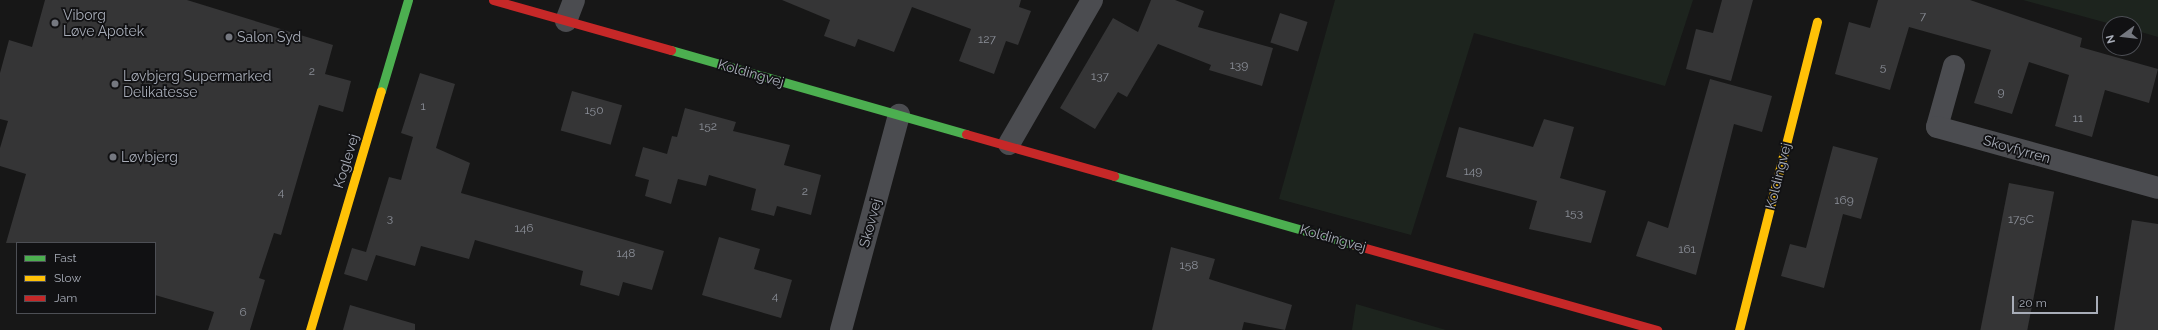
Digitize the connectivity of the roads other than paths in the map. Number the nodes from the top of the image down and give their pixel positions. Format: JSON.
{"nodes":[{"id":1,"x":408,"y":0,"type":"edge"},
{"id":2,"x":494,"y":0,"type":"edge"},
{"id":3,"x":574,"y":0,"type":"edge"},
{"id":4,"x":1092,"y":0,"type":"edge"},
{"id":5,"x":566,"y":21,"type":"junction"},
{"id":6,"x":1817,"y":22,"type":"dead end"},
{"id":7,"x":1954,"y":66,"type":"dead end"},
{"id":8,"x":899,"y":115,"type":"junction"},
{"id":9,"x":1009,"y":144,"type":"junction"},
{"id":10,"x":2158,"y":188,"type":"edge"},
{"id":11,"x":310,"y":330,"type":"edge"},
{"id":12,"x":841,"y":330,"type":"edge"},
{"id":13,"x":1657,"y":330,"type":"edge"},
{"id":14,"x":1740,"y":330,"type":"edge"}],
"edges":[{"from":1,"to":11,"type":"street","name":"Koglevej"},
{"from":2,"to":5,"type":"street","name":"Koldingvej"},
{"from":3,"to":5,"type":"street"},
{"from":4,"to":9,"type":"street"},
{"from":5,"to":8,"type":"street","name":"Koldingvej"},
{"from":6,"to":14,"type":"street","name":"Koldingvej"},
{"from":7,"to":10,"type":"street","name":"Skovfyrren"},
{"from":8,"to":9,"type":"street","name":"Koldingvej"},
{"from":8,"to":12,"type":"street","name":"Skovvej"},
{"from":9,"to":13,"type":"street","name":"Koldingvej"}]}
